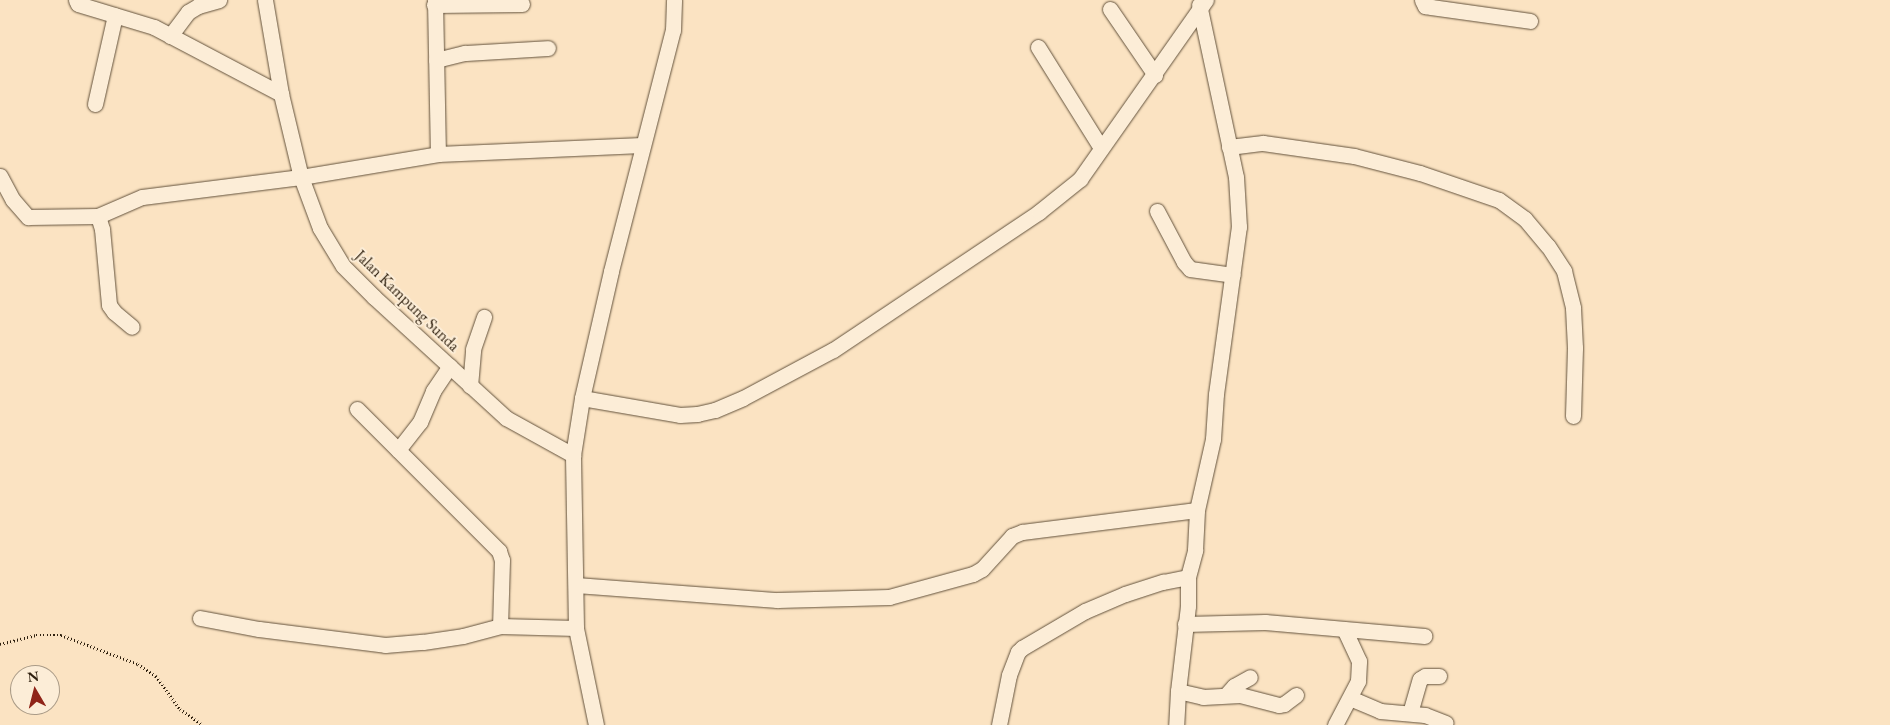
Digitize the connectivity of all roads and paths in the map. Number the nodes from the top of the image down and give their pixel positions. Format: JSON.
{"nodes":[{"id":1,"x":76,"y":0,"type":"edge"},
{"id":2,"x":219,"y":0,"type":"edge"},
{"id":3,"x":264,"y":0,"type":"edge"},
{"id":4,"x":674,"y":0,"type":"edge"},
{"id":5,"x":1422,"y":0,"type":"edge"},
{"id":6,"x":434,"y":2,"type":"edge"},
{"id":7,"x":1201,"y":3,"type":"edge"},
{"id":8,"x":522,"y":4,"type":"dead end"},
{"id":9,"x":1110,"y":9,"type":"dead end"},
{"id":10,"x":115,"y":15,"type":"junction"},
{"id":11,"x":1530,"y":21,"type":"dead end"},
{"id":12,"x":170,"y":36,"type":"junction"},
{"id":13,"x":1038,"y":47,"type":"dead end"},
{"id":14,"x":548,"y":48,"type":"dead end"},
{"id":15,"x":436,"y":60,"type":"junction"},
{"id":16,"x":1155,"y":75,"type":"junction"},
{"id":17,"x":281,"y":94,"type":"junction"},
{"id":18,"x":95,"y":104,"type":"dead end"},
{"id":19,"x":642,"y":146,"type":"junction"},
{"id":20,"x":1229,"y":147,"type":"junction"},
{"id":21,"x":1102,"y":148,"type":"junction"},
{"id":22,"x":438,"y":154,"type":"junction"},
{"id":23,"x":0,"y":176,"type":"edge"},
{"id":24,"x":301,"y":177,"type":"junction"},
{"id":25,"x":1157,"y":211,"type":"dead end"},
{"id":26,"x":98,"y":216,"type":"junction"},
{"id":27,"x":1233,"y":275,"type":"junction"},
{"id":28,"x":484,"y":317,"type":"dead end"},
{"id":29,"x":132,"y":327,"type":"dead end"},
{"id":30,"x":450,"y":366,"type":"junction"},
{"id":31,"x":470,"y":386,"type":"junction"},
{"id":32,"x":582,"y":398,"type":"junction"},
{"id":33,"x":357,"y":410,"type":"dead end"},
{"id":34,"x":1572,"y":416,"type":"dead end"},
{"id":35,"x":398,"y":450,"type":"junction"},
{"id":36,"x":573,"y":455,"type":"junction"},
{"id":37,"x":1197,"y":510,"type":"junction"},
{"id":38,"x":1188,"y":577,"type":"junction"},
{"id":39,"x":576,"y":585,"type":"junction"},
{"id":40,"x":200,"y":618,"type":"dead end"},
{"id":41,"x":1185,"y":624,"type":"junction"},
{"id":42,"x":500,"y":626,"type":"junction"},
{"id":43,"x":576,"y":628,"type":"junction"},
{"id":44,"x":1344,"y":629,"type":"junction"},
{"id":45,"x":1424,"y":636,"type":"dead end"},
{"id":46,"x":0,"y":644,"type":"edge"},
{"id":47,"x":1439,"y":676,"type":"dead end"},
{"id":48,"x":1250,"y":677,"type":"dead end"},
{"id":49,"x":1178,"y":690,"type":"junction"},
{"id":50,"x":1226,"y":695,"type":"junction"},
{"id":51,"x":1296,"y":695,"type":"dead end"},
{"id":52,"x":1350,"y":698,"type":"junction"},
{"id":53,"x":1410,"y":713,"type":"junction"},
{"id":54,"x":1446,"y":723,"type":"dead end"},
{"id":55,"x":203,"y":725,"type":"edge"},
{"id":56,"x":596,"y":725,"type":"edge"},
{"id":57,"x":999,"y":725,"type":"edge"},
{"id":58,"x":1176,"y":725,"type":"edge"},
{"id":59,"x":1335,"y":725,"type":"edge"}],
"edges":[{"from":1,"to":10,"type":"street"},
{"from":2,"to":12,"type":"street"},
{"from":3,"to":17,"type":"street","name":"Jalan Kampung Sunda"},
{"from":4,"to":19,"type":"street"},
{"from":5,"to":11,"type":"street"},
{"from":6,"to":8,"type":"street"},
{"from":6,"to":15,"type":"street"},
{"from":7,"to":16,"type":"street"},
{"from":7,"to":20,"type":"street"},
{"from":9,"to":16,"type":"street"},
{"from":10,"to":12,"type":"street"},
{"from":10,"to":18,"type":"street"},
{"from":12,"to":17,"type":"street"},
{"from":13,"to":21,"type":"street"},
{"from":14,"to":15,"type":"street"},
{"from":15,"to":22,"type":"street"},
{"from":16,"to":21,"type":"street"},
{"from":17,"to":24,"type":"street","name":"Jalan Kampung Sunda"},
{"from":19,"to":22,"type":"street"},
{"from":19,"to":32,"type":"street"},
{"from":20,"to":27,"type":"street"},
{"from":20,"to":34,"type":"street"},
{"from":21,"to":32,"type":"street"},
{"from":22,"to":24,"type":"street"},
{"from":23,"to":26,"type":"street"},
{"from":24,"to":26,"type":"street"},
{"from":24,"to":30,"type":"street","name":"Jalan Kampung Sunda"},
{"from":25,"to":27,"type":"street"},
{"from":26,"to":29,"type":"street"},
{"from":27,"to":37,"type":"street"},
{"from":28,"to":31,"type":"street"},
{"from":30,"to":31,"type":"street","name":"Jalan Kampung Sunda"},
{"from":30,"to":35,"type":"street"},
{"from":31,"to":36,"type":"street","name":"Jalan Kampung Sunda"},
{"from":32,"to":36,"type":"street"},
{"from":33,"to":35,"type":"street"},
{"from":35,"to":42,"type":"street"},
{"from":36,"to":39,"type":"street"},
{"from":37,"to":38,"type":"street"},
{"from":37,"to":39,"type":"street"},
{"from":38,"to":41,"type":"street"},
{"from":38,"to":57,"type":"street"},
{"from":39,"to":43,"type":"street"},
{"from":40,"to":42,"type":"street"},
{"from":41,"to":44,"type":"street"},
{"from":41,"to":49,"type":"street"},
{"from":42,"to":43,"type":"street"},
{"from":43,"to":56,"type":"street"},
{"from":44,"to":45,"type":"street"},
{"from":44,"to":52,"type":"street"},
{"from":46,"to":55,"type":"path"},
{"from":47,"to":53,"type":"street"},
{"from":48,"to":50,"type":"street"},
{"from":49,"to":50,"type":"street"},
{"from":49,"to":58,"type":"street"},
{"from":50,"to":51,"type":"street"},
{"from":52,"to":53,"type":"street"},
{"from":52,"to":59,"type":"street"},
{"from":53,"to":54,"type":"street"}]}
